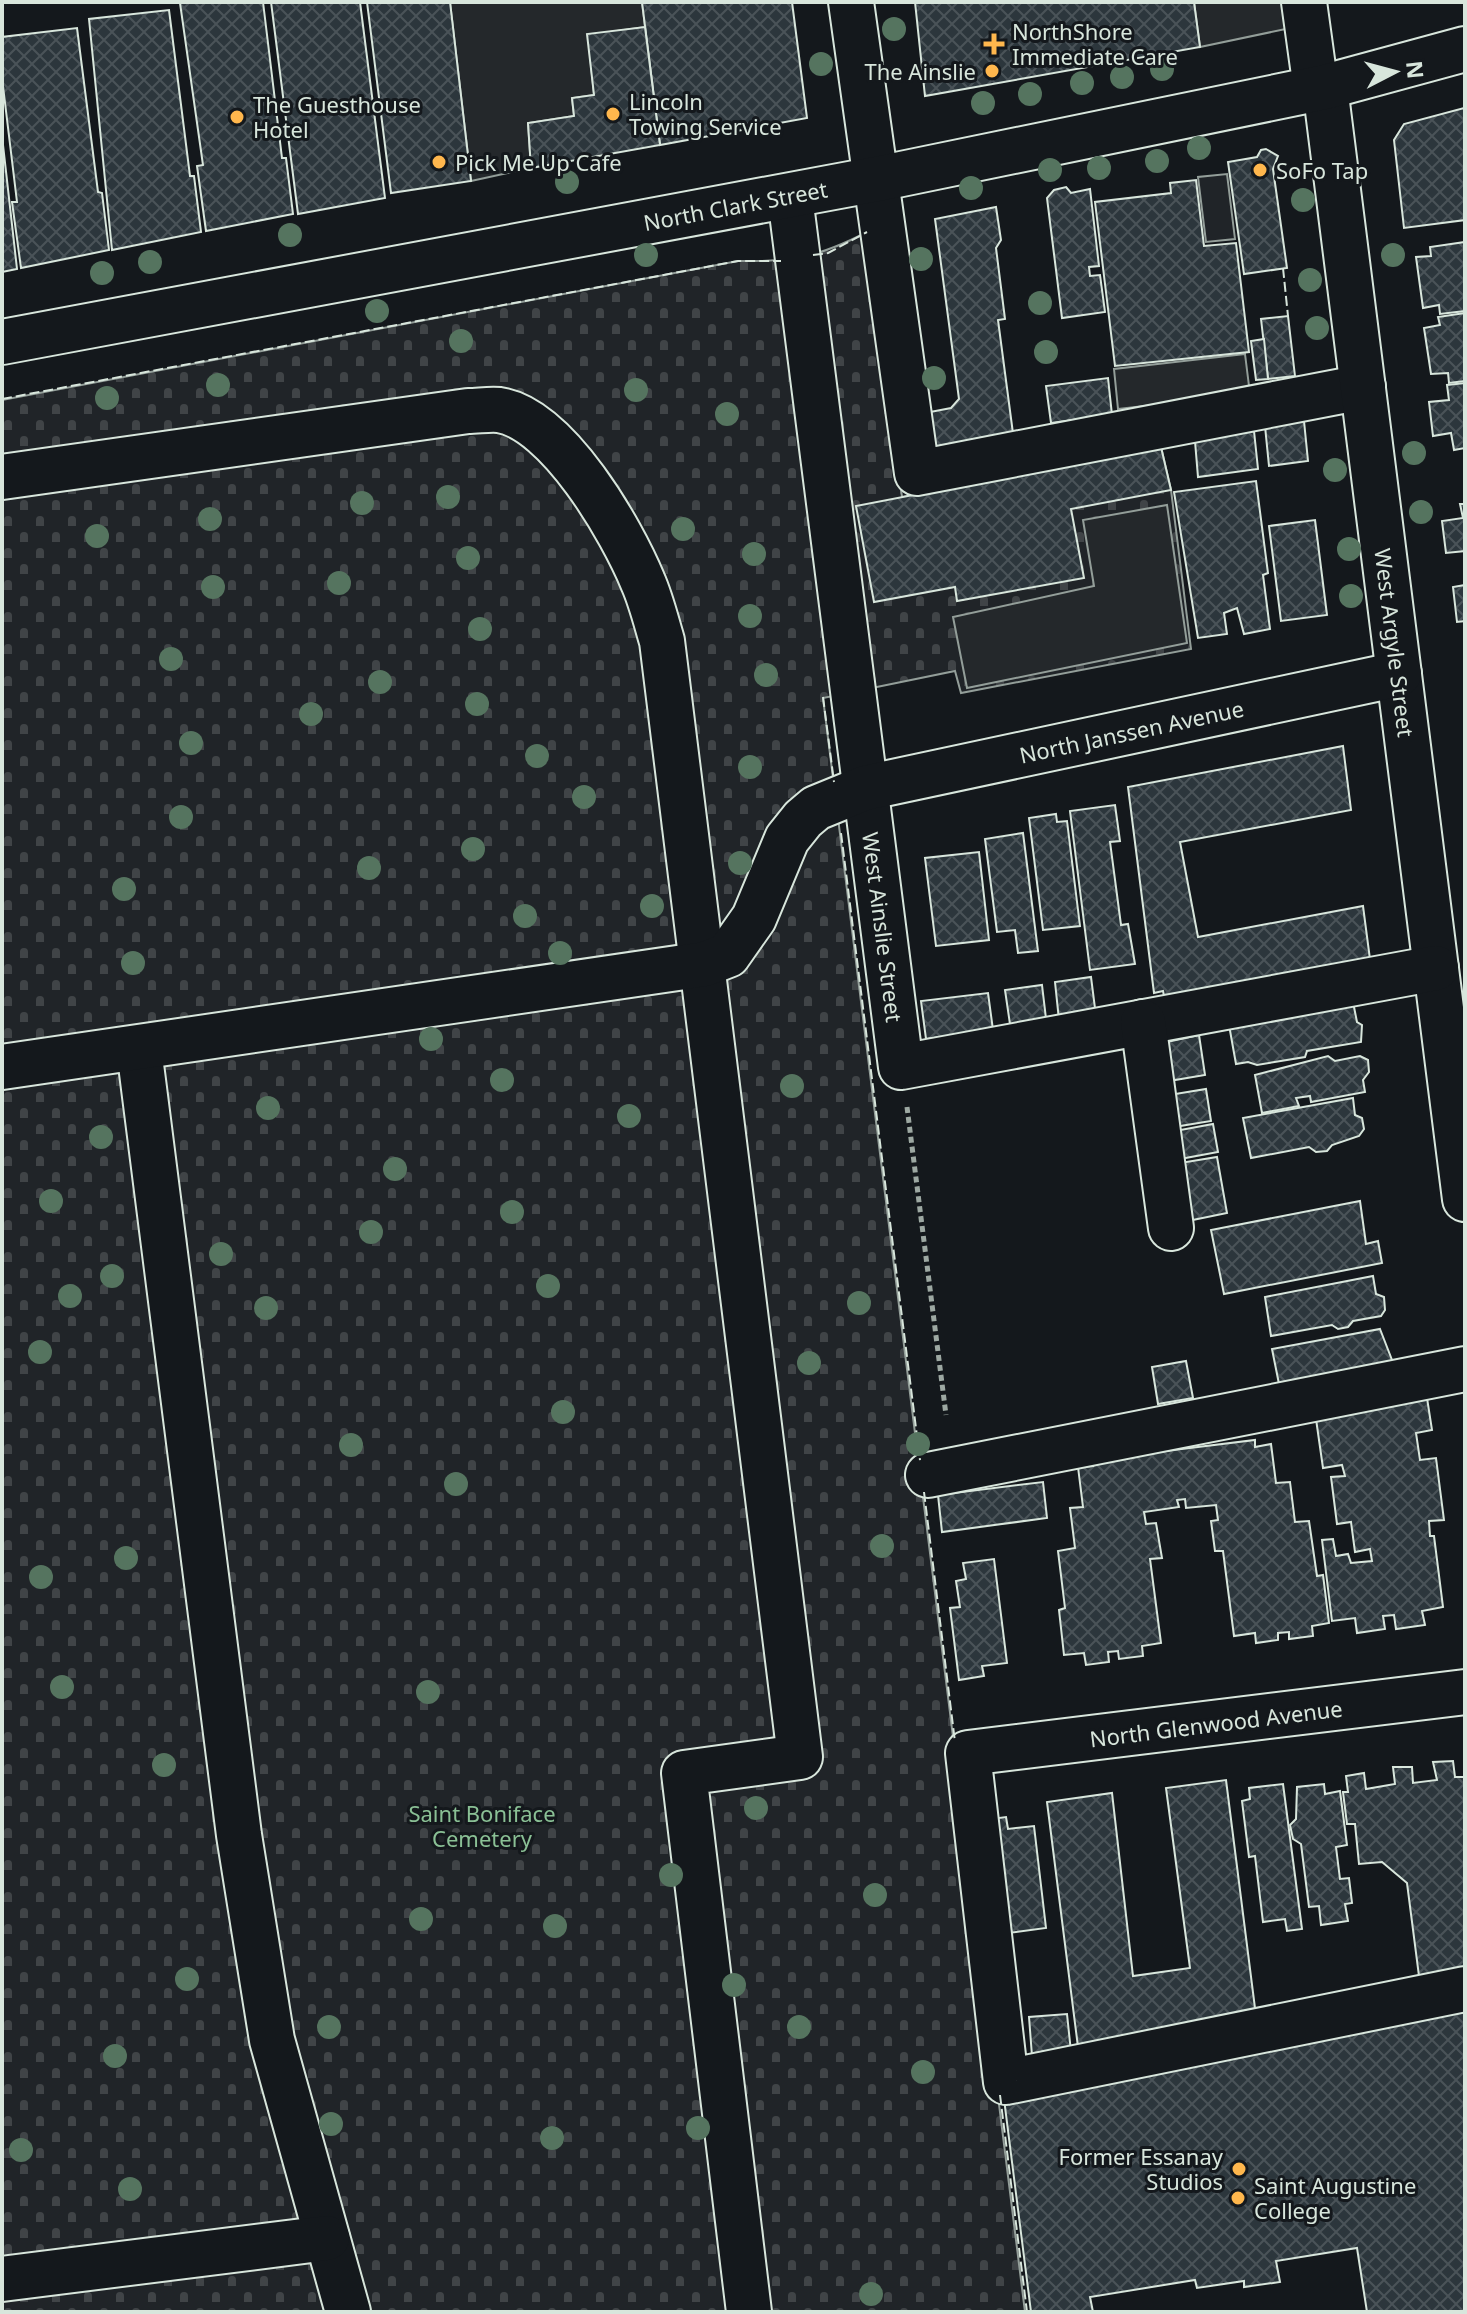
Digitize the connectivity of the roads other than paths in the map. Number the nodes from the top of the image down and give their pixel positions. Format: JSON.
{"nodes":[{"id":1,"x":851,"y":2,"type":"edge"},
{"id":2,"x":1304,"y":2,"type":"edge"},
{"id":3,"x":1465,"y":49,"type":"edge"},
{"id":4,"x":1320,"y":88,"type":"junction"},
{"id":5,"x":874,"y":180,"type":"junction"},
{"id":6,"x":790,"y":197,"type":"junction"},
{"id":7,"x":2,"y":342,"type":"edge"},
{"id":8,"x":1363,"y":387,"type":"junction"},
{"id":9,"x":2,"y":477,"type":"edge"},
{"id":10,"x":1399,"y":674,"type":"junction"},
{"id":11,"x":865,"y":788,"type":"junction"},
{"id":12,"x":705,"y":964,"type":"junction"},
{"id":13,"x":1436,"y":968,"type":"junction"},
{"id":14,"x":1143,"y":1022,"type":"junction"},
{"id":15,"x":139,"y":1049,"type":"junction"},
{"id":16,"x":2,"y":1067,"type":"edge"},
{"id":17,"x":1465,"y":1199,"type":"edge"},
{"id":18,"x":1171,"y":1228,"type":"dead end"},
{"id":19,"x":1465,"y":1369,"type":"edge"},
{"id":20,"x":928,"y":1475,"type":"dead end"},
{"id":21,"x":1465,"y":1692,"type":"edge"},
{"id":22,"x":1465,"y":1989,"type":"edge"},
{"id":23,"x":327,"y":2238,"type":"junction"},
{"id":24,"x":2,"y":2279,"type":"edge"},
{"id":25,"x":348,"y":2312,"type":"edge"},
{"id":26,"x":749,"y":2312,"type":"edge"}],
"edges":[{"from":1,"to":5,"type":"street"},
{"from":2,"to":4,"type":"street","name":"West Argyle Street"},
{"from":3,"to":4,"type":"street","name":"North Clark Street"},
{"from":4,"to":5,"type":"street","name":"North Clark Street"},
{"from":4,"to":8,"type":"street","name":"West Argyle Street"},
{"from":5,"to":6,"type":"street","name":"North Clark Street"},
{"from":5,"to":8,"type":"street"},
{"from":6,"to":7,"type":"street","name":"North Clark Street"},
{"from":6,"to":11,"type":"street","name":"West Ainslie Street"},
{"from":8,"to":10,"type":"street","name":"West Argyle Street"},
{"from":9,"to":12,"type":"street"},
{"from":10,"to":11,"type":"street","name":"North Janssen Avenue"},
{"from":10,"to":13,"type":"street","name":"West Argyle Street"},
{"from":11,"to":12,"type":"street","name":"North Janssen Avenue"},
{"from":11,"to":14,"type":"street","name":"West Ainslie Street"},
{"from":12,"to":15,"type":"street"},
{"from":12,"to":26,"type":"street"},
{"from":13,"to":14,"type":"street"},
{"from":13,"to":17,"type":"street","name":"West Argyle Street"},
{"from":14,"to":18,"type":"street"},
{"from":15,"to":16,"type":"street"},
{"from":15,"to":23,"type":"street"},
{"from":19,"to":20,"type":"street"},
{"from":21,"to":22,"type":"street","name":"North Glenwood Avenue"},
{"from":23,"to":24,"type":"street"},
{"from":23,"to":25,"type":"street"}]}
